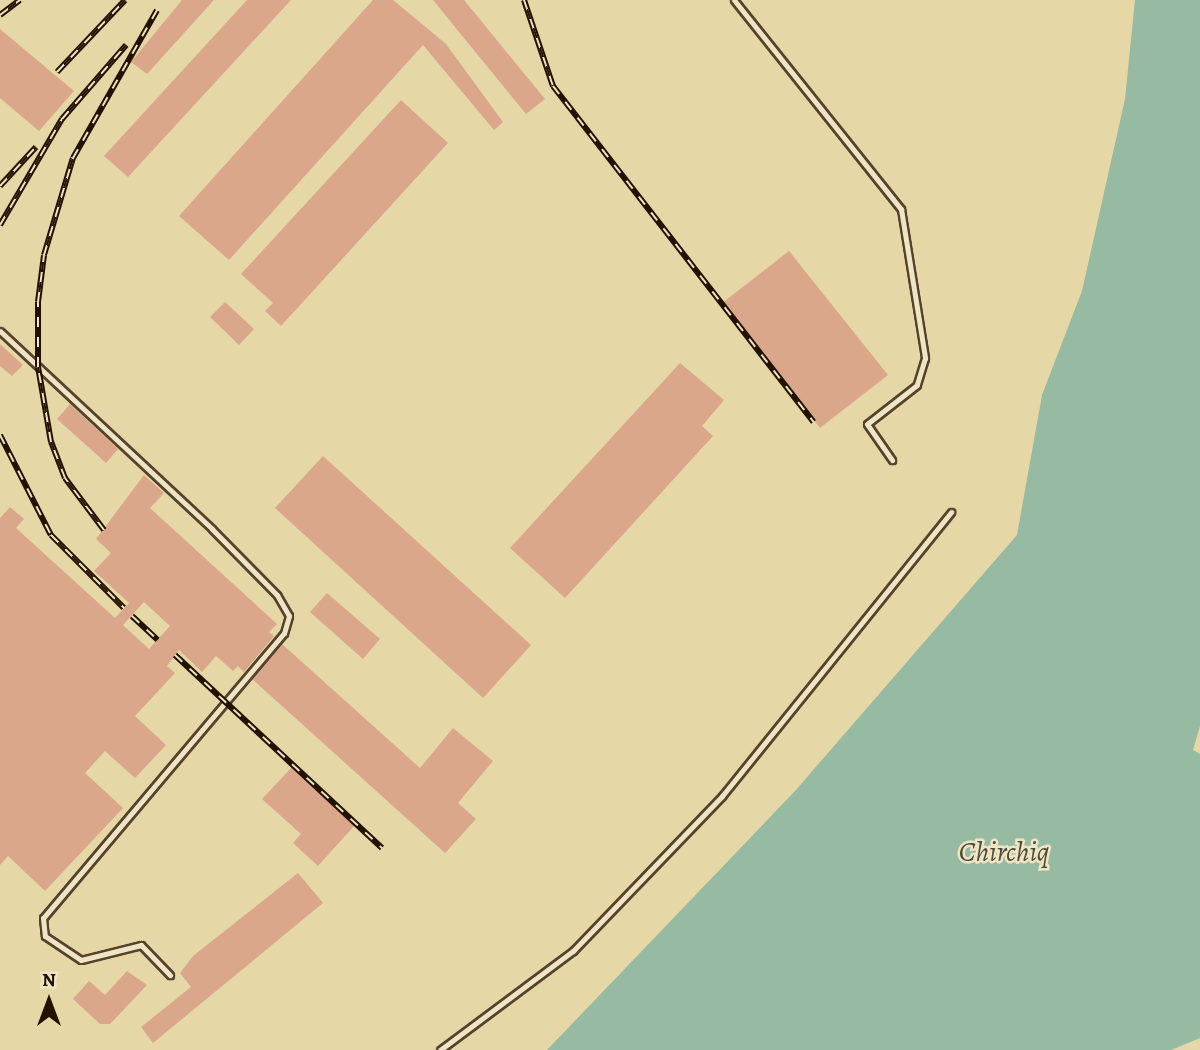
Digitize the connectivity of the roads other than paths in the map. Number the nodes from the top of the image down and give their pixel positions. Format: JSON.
{"nodes":[{"id":1,"x":734,"y":0,"type":"edge"},
{"id":2,"x":0,"y":331,"type":"edge"},
{"id":3,"x":892,"y":460,"type":"dead end"},
{"id":4,"x":951,"y":512,"type":"dead end"},
{"id":5,"x":170,"y":975,"type":"dead end"},
{"id":6,"x":440,"y":1050,"type":"edge"}],
"edges":[{"from":1,"to":3,"type":"lane"},
{"from":2,"to":5,"type":"lane"},
{"from":4,"to":6,"type":"lane"}]}
